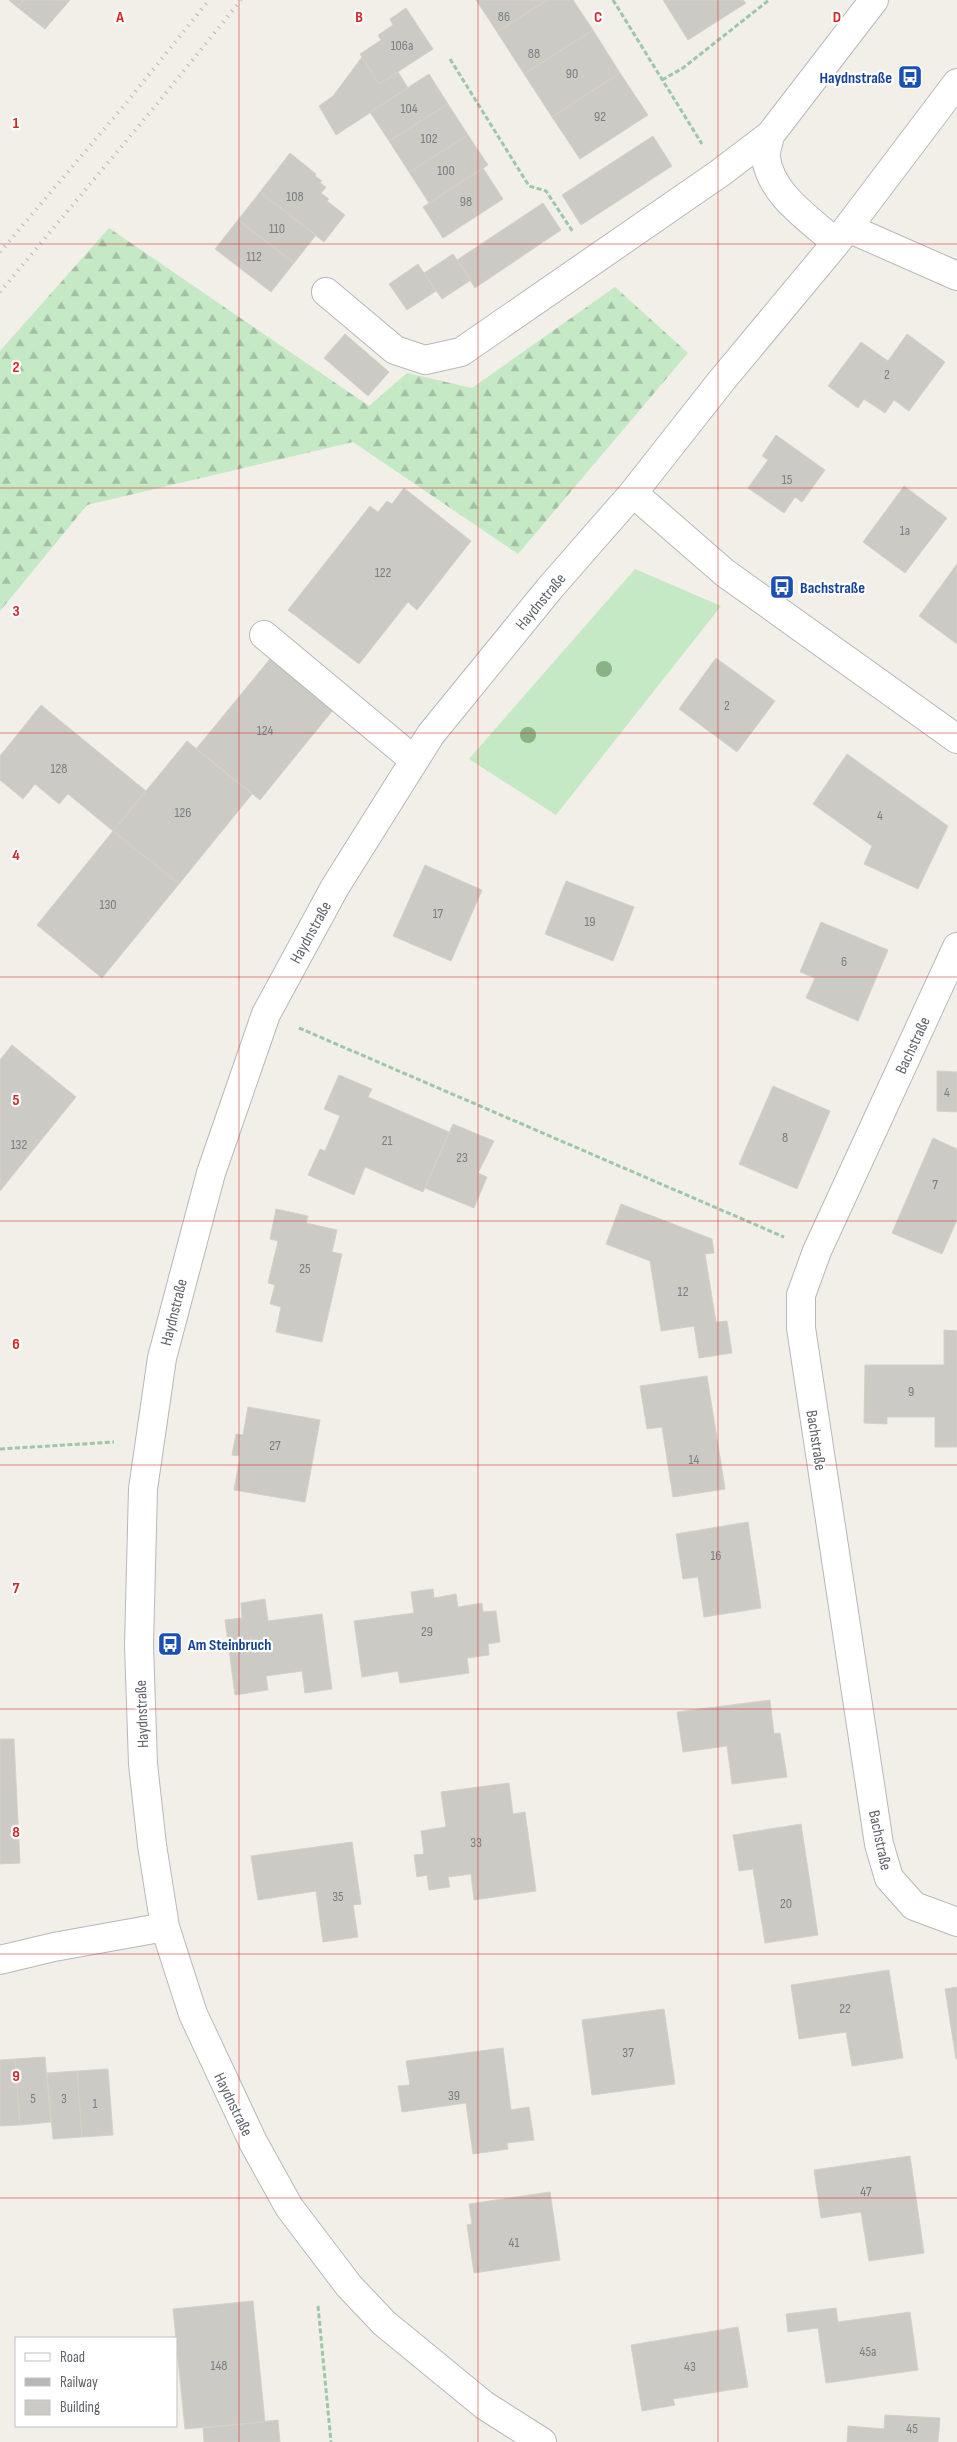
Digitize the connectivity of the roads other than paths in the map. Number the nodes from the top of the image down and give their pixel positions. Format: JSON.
{"nodes":[{"id":1,"x":874,"y":0,"type":"edge"},
{"id":2,"x":957,"y":83,"type":"edge"},
{"id":3,"x":770,"y":135,"type":"junction"},
{"id":4,"x":842,"y":235,"type":"junction"},
{"id":5,"x":957,"y":276,"type":"edge"},
{"id":6,"x":326,"y":292,"type":"dead end"},
{"id":7,"x":633,"y":493,"type":"junction"},
{"id":8,"x":264,"y":635,"type":"dead end"},
{"id":9,"x":957,"y":739,"type":"edge"},
{"id":10,"x":414,"y":760,"type":"junction"},
{"id":11,"x":957,"y":947,"type":"edge"},
{"id":12,"x":957,"y":1922,"type":"edge"},
{"id":13,"x":166,"y":1926,"type":"junction"},
{"id":14,"x":0,"y":1960,"type":"edge"},
{"id":15,"x":542,"y":2442,"type":"edge"}],
"edges":[{"from":1,"to":3,"type":"street"},
{"from":2,"to":4,"type":"street","name":"Haydnstraße"},
{"from":3,"to":4,"type":"street"},
{"from":3,"to":6,"type":"street"},
{"from":4,"to":5,"type":"street"},
{"from":4,"to":7,"type":"street","name":"Haydnstraße"},
{"from":7,"to":9,"type":"street"},
{"from":7,"to":10,"type":"street","name":"Haydnstraße"},
{"from":8,"to":10,"type":"street"},
{"from":10,"to":13,"type":"street","name":"Haydnstraße"},
{"from":11,"to":12,"type":"street","name":"Bachstraße"},
{"from":13,"to":14,"type":"street"},
{"from":13,"to":15,"type":"street","name":"Haydnstraße"}]}
